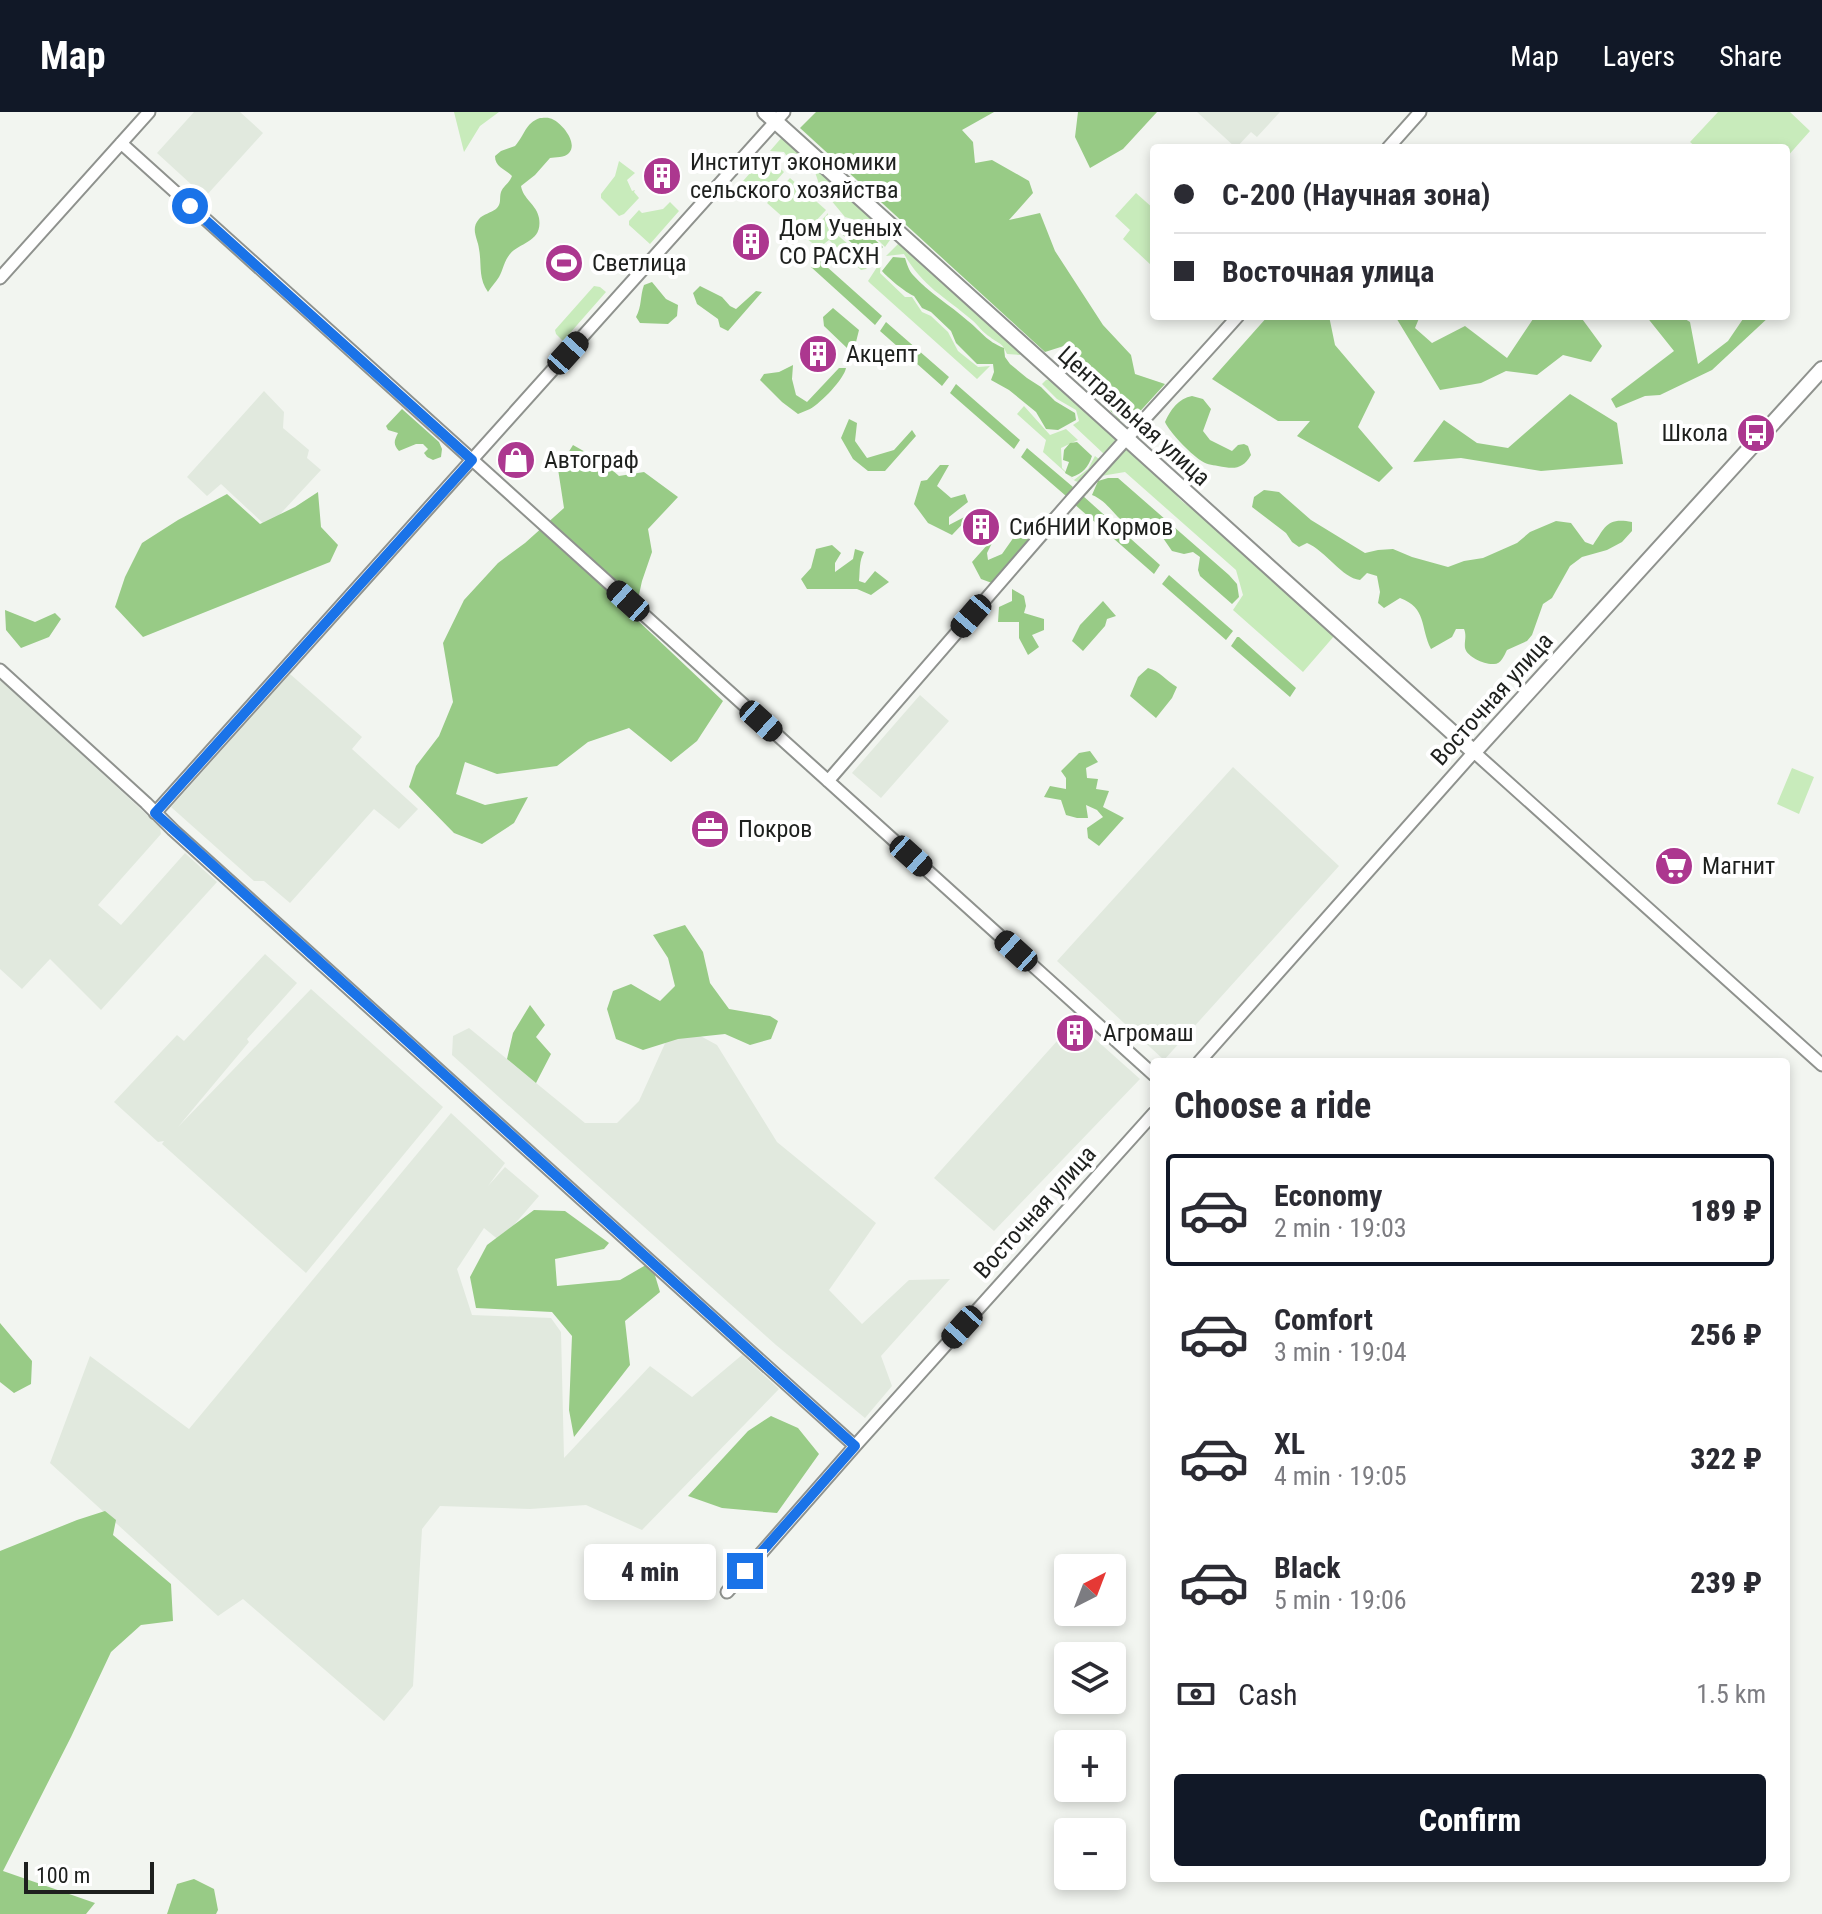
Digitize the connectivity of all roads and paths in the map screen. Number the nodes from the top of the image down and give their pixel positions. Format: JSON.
{"nodes":[{"id":1,"x":149,"y":112,"type":"edge"},
{"id":2,"x":1420,"y":112,"type":"edge"},
{"id":3,"x":775,"y":115,"type":"edge"},
{"id":4,"x":121,"y":143,"type":"junction"},
{"id":5,"x":1392,"y":144,"type":"edge"},
{"id":6,"x":0,"y":278,"type":"edge"},
{"id":7,"x":1234,"y":320,"type":"edge"},
{"id":8,"x":1822,"y":369,"type":"edge"},
{"id":9,"x":1126,"y":439,"type":"junction"},
{"id":10,"x":472,"y":460,"type":"junction"},
{"id":11,"x":0,"y":670,"type":"edge"},
{"id":12,"x":1474,"y":752,"type":"junction"},
{"id":13,"x":828,"y":781,"type":"junction"},
{"id":14,"x":155,"y":813,"type":"junction"},
{"id":15,"x":1203,"y":1058,"type":"edge"},
{"id":16,"x":1822,"y":1065,"type":"edge"},
{"id":17,"x":1150,"y":1071,"type":"edge"},
{"id":18,"x":1150,"y":1117,"type":"edge"},
{"id":19,"x":855,"y":1446,"type":"junction"},
{"id":20,"x":727,"y":1592,"type":"dead end"}],
"edges":[{"from":1,"to":4,"type":"street"},
{"from":2,"to":5,"type":"street"},
{"from":3,"to":9,"type":"main road","name":"Центральная улица"},
{"from":3,"to":10,"type":"street"},
{"from":4,"to":6,"type":"street"},
{"from":4,"to":10,"type":"street"},
{"from":7,"to":9,"type":"street"},
{"from":8,"to":12,"type":"main road","name":"Восточная улица"},
{"from":9,"to":12,"type":"main road","name":"Центральная улица"},
{"from":9,"to":13,"type":"street"},
{"from":10,"to":13,"type":"street"},
{"from":10,"to":14,"type":"street"},
{"from":11,"to":14,"type":"street"},
{"from":12,"to":15,"type":"street","name":"Восточная улица"},
{"from":12,"to":16,"type":"street"},
{"from":13,"to":17,"type":"street"},
{"from":14,"to":19,"type":"street"},
{"from":18,"to":19,"type":"street","name":"Восточная улица"},
{"from":19,"to":20,"type":"street","name":"Восточная улица"}]}
